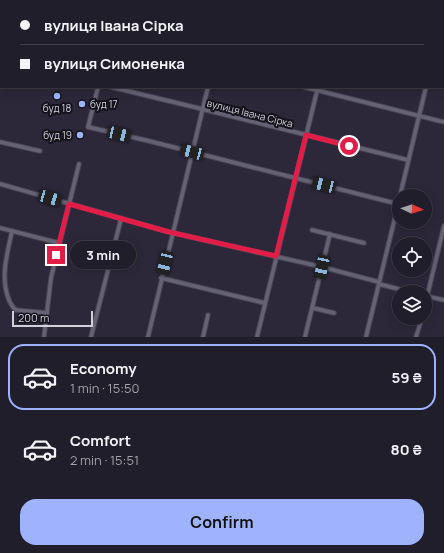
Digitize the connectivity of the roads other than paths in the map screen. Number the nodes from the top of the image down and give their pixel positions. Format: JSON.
{"nodes":[{"id":1,"x":98,"y":88,"type":"edge"},
{"id":2,"x":115,"y":88,"type":"edge"},
{"id":3,"x":208,"y":88,"type":"edge"},
{"id":4,"x":426,"y":88,"type":"edge"},
{"id":5,"x":317,"y":89,"type":"edge"},
{"id":6,"x":202,"y":108,"type":"junction"},
{"id":7,"x":419,"y":116,"type":"junction"},
{"id":8,"x":444,"y":122,"type":"edge"},
{"id":9,"x":306,"y":135,"type":"junction"},
{"id":10,"x":0,"y":142,"type":"edge"},
{"id":11,"x":40,"y":151,"type":"dead end"},
{"id":12,"x":192,"y":152,"type":"junction"},
{"id":13,"x":408,"y":160,"type":"junction"},
{"id":14,"x":79,"y":164,"type":"dead end"},
{"id":15,"x":295,"y":178,"type":"junction"},
{"id":16,"x":0,"y":184,"type":"edge"},
{"id":17,"x":402,"y":189,"type":"edge"},
{"id":18,"x":392,"y":201,"type":"edge"},
{"id":19,"x":69,"y":204,"type":"junction"},
{"id":20,"x":121,"y":219,"type":"junction"},
{"id":21,"x":444,"y":226,"type":"edge"},
{"id":22,"x":0,"y":228,"type":"edge"},
{"id":23,"x":392,"y":229,"type":"edge"},
{"id":24,"x":312,"y":230,"type":"dead end"},
{"id":25,"x":12,"y":231,"type":"junction"},
{"id":26,"x":173,"y":232,"type":"junction"},
{"id":27,"x":330,"y":234,"type":"junction"},
{"id":28,"x":59,"y":243,"type":"junction"},
{"id":29,"x":364,"y":243,"type":"dead end"},
{"id":30,"x":276,"y":256,"type":"junction"},
{"id":31,"x":322,"y":267,"type":"junction"},
{"id":32,"x":161,"y":278,"type":"junction"},
{"id":33,"x":379,"y":283,"type":"junction"},
{"id":34,"x":429,"y":285,"type":"edge"},
{"id":35,"x":392,"y":287,"type":"edge"},
{"id":36,"x":432,"y":297,"type":"edge"},
{"id":37,"x":444,"y":300,"type":"edge"},
{"id":38,"x":265,"y":303,"type":"junction"},
{"id":39,"x":313,"y":308,"type":"junction"},
{"id":40,"x":47,"y":313,"type":"junction"},
{"id":41,"x":334,"y":313,"type":"dead end"},
{"id":42,"x":208,"y":315,"type":"dead end"},
{"id":43,"x":420,"y":325,"type":"edge"},
{"id":44,"x":44,"y":337,"type":"edge"},
{"id":45,"x":91,"y":337,"type":"edge"},
{"id":46,"x":148,"y":337,"type":"edge"},
{"id":47,"x":203,"y":337,"type":"edge"},
{"id":48,"x":257,"y":337,"type":"edge"},
{"id":49,"x":305,"y":337,"type":"edge"},
{"id":50,"x":366,"y":337,"type":"edge"},
{"id":51,"x":416,"y":337,"type":"edge"}],
"edges":[{"from":1,"to":12,"type":"street"},
{"from":2,"to":6,"type":"street","name":"вулиця Івана Сірка"},
{"from":3,"to":6,"type":"street"},
{"from":4,"to":7,"type":"street"},
{"from":5,"to":7,"type":"street"},
{"from":5,"to":9,"type":"street"},
{"from":6,"to":9,"type":"street","name":"вулиця Івана Сірка"},
{"from":6,"to":12,"type":"street"},
{"from":7,"to":8,"type":"street"},
{"from":7,"to":13,"type":"street"},
{"from":9,"to":13,"type":"street","name":"вулиця Івана Сірка"},
{"from":9,"to":15,"type":"street"},
{"from":10,"to":11,"type":"street"},
{"from":12,"to":15,"type":"street"},
{"from":12,"to":26,"type":"street"},
{"from":13,"to":17,"type":"street"},
{"from":14,"to":19,"type":"street"},
{"from":15,"to":18,"type":"street"},
{"from":15,"to":30,"type":"street"},
{"from":16,"to":19,"type":"street"},
{"from":19,"to":20,"type":"street"},
{"from":19,"to":28,"type":"street"},
{"from":20,"to":26,"type":"street"},
{"from":20,"to":45,"type":"street"},
{"from":21,"to":34,"type":"street"},
{"from":22,"to":25,"type":"street"},
{"from":23,"to":33,"type":"street"},
{"from":24,"to":27,"type":"street"},
{"from":25,"to":28,"type":"street"},
{"from":25,"to":40,"type":"street"},
{"from":26,"to":30,"type":"street"},
{"from":26,"to":32,"type":"street"},
{"from":27,"to":29,"type":"street"},
{"from":27,"to":31,"type":"street"},
{"from":28,"to":40,"type":"street"},
{"from":30,"to":31,"type":"street"},
{"from":30,"to":38,"type":"street"},
{"from":31,"to":33,"type":"street"},
{"from":31,"to":39,"type":"street"},
{"from":32,"to":38,"type":"street"},
{"from":32,"to":46,"type":"street"},
{"from":33,"to":35,"type":"street"},
{"from":33,"to":50,"type":"street"},
{"from":36,"to":37,"type":"street"},
{"from":38,"to":48,"type":"street"},
{"from":39,"to":41,"type":"street"},
{"from":39,"to":49,"type":"street"},
{"from":40,"to":44,"type":"street"},
{"from":42,"to":47,"type":"street"},
{"from":43,"to":51,"type":"street"}]}
